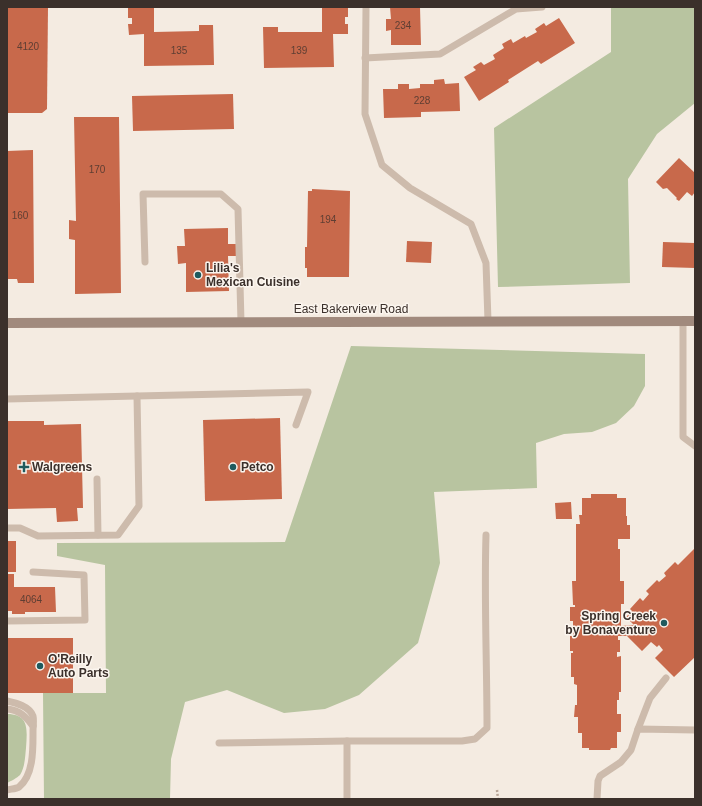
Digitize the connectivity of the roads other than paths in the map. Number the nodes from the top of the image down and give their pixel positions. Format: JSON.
{"nodes":[{"id":1,"x":366,"y":7,"type":"edge"},
{"id":2,"x":542,"y":7,"type":"edge"},
{"id":3,"x":365,"y":58,"type":"junction"},
{"id":4,"x":145,"y":262,"type":"dead end"},
{"id":5,"x":488,"y":321,"type":"junction"},
{"id":6,"x":683,"y":321,"type":"junction"},
{"id":7,"x":695,"y":321,"type":"edge"},
{"id":8,"x":7,"y":322,"type":"edge"},
{"id":9,"x":241,"y":322,"type":"junction"},
{"id":10,"x":137,"y":396,"type":"junction"},
{"id":11,"x":7,"y":399,"type":"edge"},
{"id":12,"x":296,"y":426,"type":"dead end"},
{"id":13,"x":695,"y":446,"type":"edge"},
{"id":14,"x":97,"y":479,"type":"dead end"},
{"id":15,"x":7,"y":528,"type":"edge"},
{"id":16,"x":98,"y":535,"type":"junction"},
{"id":17,"x":486,"y":535,"type":"dead end"},
{"id":18,"x":33,"y":572,"type":"dead end"},
{"id":19,"x":7,"y":621,"type":"edge"},
{"id":20,"x":666,"y":678,"type":"dead end"},
{"id":21,"x":7,"y":702,"type":"edge"},
{"id":22,"x":7,"y":709,"type":"edge"},
{"id":23,"x":33,"y":726,"type":"junction"},
{"id":24,"x":638,"y":729,"type":"junction"},
{"id":25,"x":695,"y":730,"type":"edge"},
{"id":26,"x":347,"y":741,"type":"junction"},
{"id":27,"x":219,"y":743,"type":"dead end"},
{"id":28,"x":7,"y":790,"type":"edge"},
{"id":29,"x":348,"y":799,"type":"edge"},
{"id":30,"x":597,"y":799,"type":"edge"}],
"edges":[{"from":1,"to":3,"type":"lane"},
{"from":2,"to":3,"type":"lane"},
{"from":3,"to":5,"type":"lane"},
{"from":4,"to":9,"type":"lane"},
{"from":5,"to":6,"type":"main road","name":"East Bakerview Road"},
{"from":5,"to":9,"type":"main road","name":"East Bakerview Road"},
{"from":6,"to":7,"type":"main road","name":"East Bakerview Road"},
{"from":6,"to":13,"type":"lane"},
{"from":8,"to":9,"type":"main road","name":"East Bakerview Road"},
{"from":10,"to":11,"type":"lane"},
{"from":10,"to":12,"type":"lane"},
{"from":10,"to":16,"type":"lane"},
{"from":14,"to":16,"type":"lane"},
{"from":15,"to":16,"type":"lane"},
{"from":17,"to":26,"type":"lane"},
{"from":18,"to":19,"type":"lane"},
{"from":20,"to":24,"type":"lane"},
{"from":21,"to":23,"type":"lane"},
{"from":22,"to":23,"type":"lane"},
{"from":23,"to":28,"type":"lane"},
{"from":24,"to":25,"type":"lane"},
{"from":24,"to":30,"type":"lane"},
{"from":26,"to":27,"type":"lane"},
{"from":26,"to":29,"type":"lane"}]}
